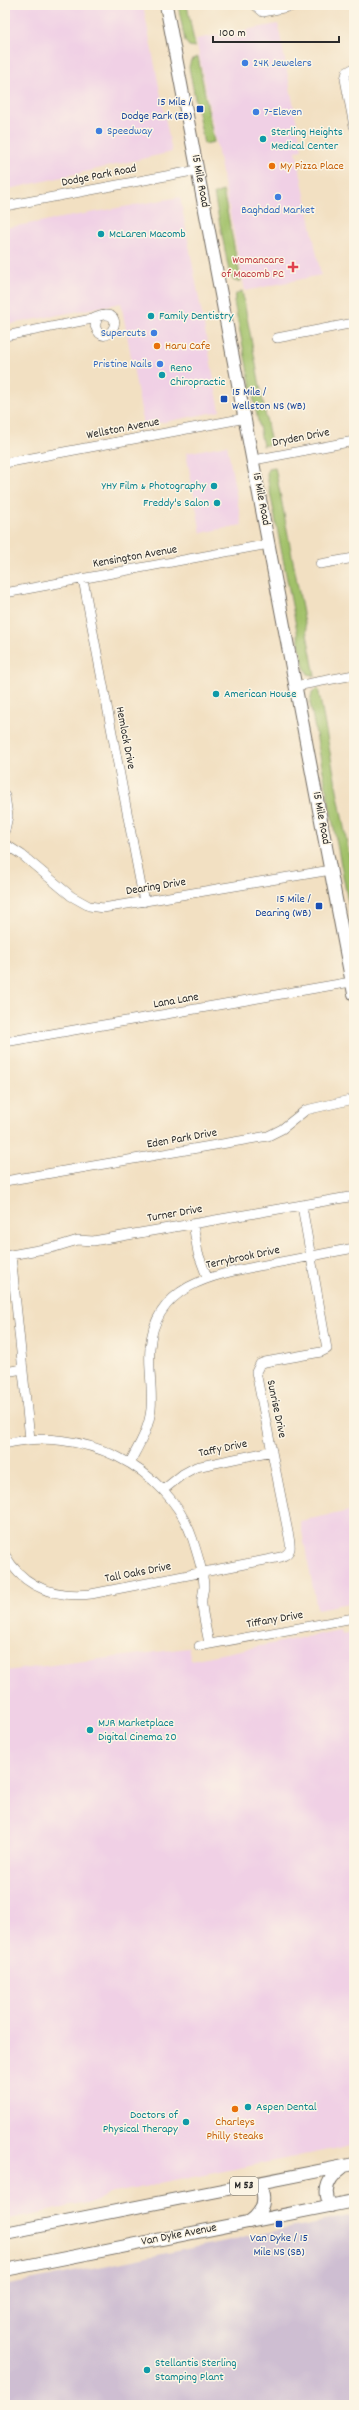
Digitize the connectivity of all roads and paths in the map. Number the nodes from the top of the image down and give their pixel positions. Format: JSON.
{"nodes":[{"id":1,"x":166,"y":5,"type":"edge"},
{"id":2,"x":298,"y":5,"type":"edge"},
{"id":3,"x":257,"y":8,"type":"edge"},
{"id":4,"x":350,"y":70,"type":"edge"},
{"id":5,"x":354,"y":126,"type":"edge"},
{"id":6,"x":198,"y":170,"type":"junction"},
{"id":7,"x":5,"y":206,"type":"edge"},
{"id":8,"x":98,"y":317,"type":"junction"},
{"id":9,"x":84,"y":321,"type":"junction"},
{"id":10,"x":354,"y":324,"type":"edge"},
{"id":11,"x":96,"y":329,"type":"junction"},
{"id":12,"x":5,"y":336,"type":"edge"},
{"id":13,"x":277,"y":338,"type":"dead end"},
{"id":14,"x":246,"y":418,"type":"junction"},
{"id":15,"x":354,"y":441,"type":"edge"},
{"id":16,"x":254,"y":460,"type":"junction"},
{"id":17,"x":5,"y":463,"type":"edge"},
{"id":18,"x":269,"y":544,"type":"junction"},
{"id":19,"x":354,"y":558,"type":"edge"},
{"id":20,"x":320,"y":564,"type":"dead end"},
{"id":21,"x":83,"y":579,"type":"junction"},
{"id":22,"x":5,"y":593,"type":"edge"},
{"id":23,"x":354,"y":675,"type":"edge"},
{"id":24,"x":296,"y":686,"type":"junction"},
{"id":25,"x":5,"y":796,"type":"edge"},
{"id":26,"x":5,"y":830,"type":"edge"},
{"id":27,"x":5,"y":844,"type":"edge"},
{"id":28,"x":331,"y":870,"type":"junction"},
{"id":29,"x":144,"y":902,"type":"junction"},
{"id":30,"x":353,"y":988,"type":"edge"},
{"id":31,"x":5,"y":1042,"type":"edge"},
{"id":32,"x":354,"y":1099,"type":"edge"},
{"id":33,"x":5,"y":1181,"type":"edge"},
{"id":34,"x":349,"y":1197,"type":"dead end"},
{"id":35,"x":302,"y":1206,"type":"junction"},
{"id":36,"x":193,"y":1224,"type":"junction"},
{"id":37,"x":354,"y":1248,"type":"edge"},
{"id":38,"x":8,"y":1255,"type":"edge"},
{"id":39,"x":311,"y":1256,"type":"junction"},
{"id":40,"x":207,"y":1277,"type":"junction"},
{"id":41,"x":23,"y":1369,"type":"junction"},
{"id":42,"x":5,"y":1372,"type":"edge"},
{"id":43,"x":30,"y":1439,"type":"junction"},
{"id":44,"x":5,"y":1444,"type":"edge"},
{"id":45,"x":272,"y":1451,"type":"junction"},
{"id":46,"x":130,"y":1462,"type":"junction"},
{"id":47,"x":163,"y":1490,"type":"junction"},
{"id":48,"x":289,"y":1552,"type":"joint"},
{"id":49,"x":5,"y":1555,"type":"edge"},
{"id":50,"x":201,"y":1572,"type":"junction"},
{"id":51,"x":354,"y":1618,"type":"edge"},
{"id":52,"x":209,"y":1644,"type":"junction"},
{"id":53,"x":199,"y":1646,"type":"dead end"},
{"id":54,"x":349,"y":2165,"type":"edge"},
{"id":55,"x":258,"y":2183,"type":"junction"},
{"id":56,"x":354,"y":2201,"type":"edge"},
{"id":57,"x":331,"y":2206,"type":"junction"},
{"id":58,"x":248,"y":2222,"type":"junction"},
{"id":59,"x":5,"y":2233,"type":"edge"},
{"id":60,"x":5,"y":2270,"type":"edge"}],
"edges":[{"from":1,"to":6,"type":"main road","name":"15 Mile Road"},
{"from":2,"to":3,"type":"street"},
{"from":4,"to":5,"type":"street"},
{"from":6,"to":7,"type":"street","name":"Dodge Park Road"},
{"from":6,"to":14,"type":"main road","name":"15 Mile Road"},
{"from":8,"to":9,"type":"street"},
{"from":8,"to":11,"type":"street"},
{"from":8,"to":11,"type":"street"},
{"from":9,"to":11,"type":"street"},
{"from":9,"to":12,"type":"street"},
{"from":10,"to":13,"type":"street"},
{"from":14,"to":16,"type":"main road","name":"15 Mile Road"},
{"from":14,"to":17,"type":"street","name":"Wellston Avenue"},
{"from":15,"to":16,"type":"street","name":"Dryden Drive"},
{"from":16,"to":18,"type":"main road","name":"15 Mile Road"},
{"from":18,"to":21,"type":"street","name":"Kensington Avenue"},
{"from":18,"to":24,"type":"main road","name":"15 Mile Road"},
{"from":19,"to":20,"type":"street"},
{"from":21,"to":22,"type":"street","name":"Kensington Avenue"},
{"from":21,"to":29,"type":"street","name":"Hemlock Drive"},
{"from":23,"to":24,"type":"street"},
{"from":24,"to":28,"type":"main road","name":"15 Mile Road"},
{"from":25,"to":26,"type":"street"},
{"from":27,"to":29,"type":"street","name":"Dearing Drive"},
{"from":28,"to":29,"type":"street","name":"Dearing Drive"},
{"from":28,"to":30,"type":"main road","name":"15 Mile Road"},
{"from":30,"to":31,"type":"street","name":"Lana Lane"},
{"from":32,"to":33,"type":"street","name":"Eden Park Drive"},
{"from":34,"to":35,"type":"street","name":"Turner Drive"},
{"from":35,"to":36,"type":"street","name":"Turner Drive"},
{"from":35,"to":39,"type":"street","name":"Sunrise Drive"},
{"from":36,"to":38,"type":"street","name":"Turner Drive"},
{"from":36,"to":40,"type":"street"},
{"from":37,"to":39,"type":"street","name":"Terrybrook Drive"},
{"from":38,"to":41,"type":"street"},
{"from":39,"to":40,"type":"street","name":"Terrybrook Drive"},
{"from":39,"to":45,"type":"street","name":"Sunrise Drive"},
{"from":40,"to":46,"type":"street","name":"Terrybrook Drive"},
{"from":41,"to":42,"type":"street"},
{"from":41,"to":43,"type":"street"},
{"from":43,"to":44,"type":"street"},
{"from":43,"to":46,"type":"street"},
{"from":45,"to":47,"type":"street","name":"Taffy Drive"},
{"from":45,"to":48,"type":"street","name":"Sunrise Drive"},
{"from":46,"to":47,"type":"street"},
{"from":47,"to":50,"type":"street"},
{"from":48,"to":50,"type":"street","name":"Tall Oaks Drive"},
{"from":49,"to":50,"type":"street","name":"Tall Oaks Drive"},
{"from":50,"to":52,"type":"street"},
{"from":51,"to":52,"type":"street","name":"Tiffany Drive"},
{"from":52,"to":53,"type":"street","name":"Tiffany Drive"},
{"from":54,"to":55,"type":"main road","number":"M 53"},
{"from":54,"to":57,"type":"main road"},
{"from":55,"to":58,"type":"main road"},
{"from":55,"to":59,"type":"main road","number":"M 53"},
{"from":56,"to":57,"type":"main road","name":"Van Dyke Avenue"},
{"from":57,"to":58,"type":"main road","name":"Van Dyke Avenue"},
{"from":58,"to":60,"type":"main road","name":"Van Dyke Avenue"}]}
